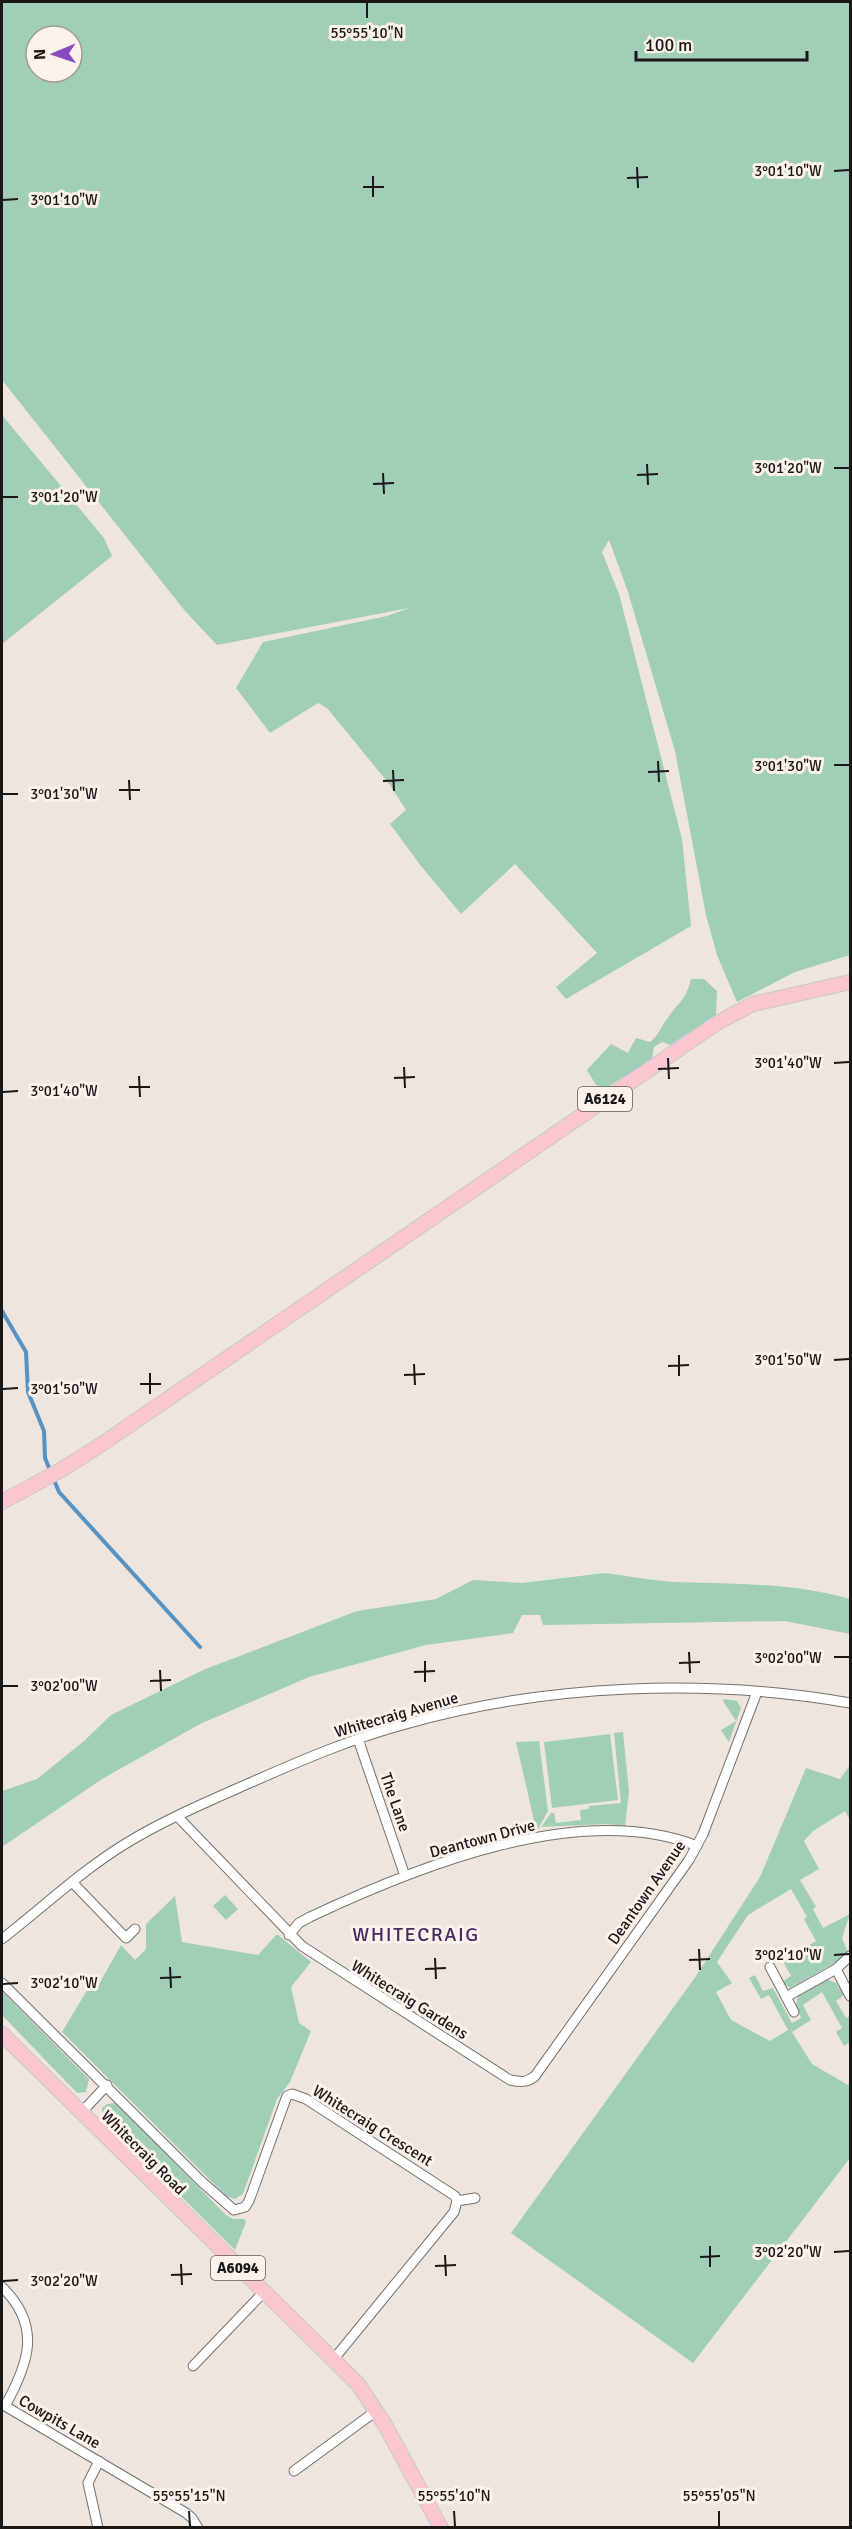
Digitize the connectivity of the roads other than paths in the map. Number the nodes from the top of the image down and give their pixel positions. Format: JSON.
{"nodes":[{"id":1,"x":850,"y":982,"type":"edge"},
{"id":2,"x":2,"y":1502,"type":"edge"},
{"id":3,"x":757,"y":1692,"type":"junction"},
{"id":4,"x":850,"y":1703,"type":"edge"},
{"id":5,"x":358,"y":1739,"type":"junction"},
{"id":6,"x":178,"y":1817,"type":"junction"},
{"id":7,"x":697,"y":1846,"type":"junction"},
{"id":8,"x":405,"y":1876,"type":"junction"},
{"id":9,"x":73,"y":1883,"type":"junction"},
{"id":10,"x":135,"y":1929,"type":"dead end"},
{"id":11,"x":289,"y":1935,"type":"junction"},
{"id":12,"x":2,"y":1940,"type":"edge"},
{"id":13,"x":850,"y":1956,"type":"edge"},
{"id":14,"x":770,"y":1967,"type":"dead end"},
{"id":15,"x":836,"y":1969,"type":"junction"},
{"id":16,"x":2,"y":1983,"type":"edge"},
{"id":17,"x":850,"y":1996,"type":"edge"},
{"id":18,"x":786,"y":1997,"type":"junction"},
{"id":19,"x":794,"y":2012,"type":"dead end"},
{"id":20,"x":2,"y":2034,"type":"edge"},
{"id":21,"x":520,"y":2082,"type":"joint"},
{"id":22,"x":107,"y":2085,"type":"junction"},
{"id":23,"x":81,"y":2113,"type":"junction"},
{"id":24,"x":475,"y":2198,"type":"dead end"},
{"id":25,"x":457,"y":2200,"type":"junction"},
{"id":26,"x":2,"y":2287,"type":"edge"},
{"id":27,"x":263,"y":2293,"type":"junction"},
{"id":28,"x":333,"y":2360,"type":"junction"},
{"id":29,"x":193,"y":2366,"type":"dead end"},
{"id":30,"x":376,"y":2411,"type":"junction"},
{"id":31,"x":99,"y":2461,"type":"junction"},
{"id":32,"x":294,"y":2471,"type":"dead end"},
{"id":33,"x":98,"y":2528,"type":"edge"},
{"id":34,"x":198,"y":2528,"type":"edge"},
{"id":35,"x":441,"y":2528,"type":"edge"}],
"edges":[{"from":1,"to":2,"type":"main road","number":"A6124"},
{"from":3,"to":4,"type":"street","name":"Whitecraig Avenue"},
{"from":3,"to":5,"type":"street","name":"Whitecraig Avenue"},
{"from":3,"to":7,"type":"street","name":"Deantown Avenue"},
{"from":5,"to":6,"type":"street","name":"Whitecraig Avenue"},
{"from":5,"to":8,"type":"street","name":"The Lane"},
{"from":6,"to":9,"type":"street","name":"Whitecraig Avenue"},
{"from":6,"to":11,"type":"street","name":"Whitecraig Gardens"},
{"from":7,"to":8,"type":"street","name":"Deantown Drive"},
{"from":7,"to":21,"type":"street","name":"Deantown Avenue"},
{"from":8,"to":11,"type":"street","name":"Deantown Drive"},
{"from":9,"to":10,"type":"street"},
{"from":9,"to":12,"type":"street","name":"Whitecraig Avenue"},
{"from":11,"to":21,"type":"street","name":"Whitecraig Gardens"},
{"from":13,"to":15,"type":"street"},
{"from":14,"to":18,"type":"street"},
{"from":15,"to":17,"type":"street"},
{"from":15,"to":18,"type":"street"},
{"from":16,"to":22,"type":"street"},
{"from":18,"to":19,"type":"street"},
{"from":20,"to":23,"type":"main road","name":"Whitecraig Road","number":"A6094"},
{"from":22,"to":23,"type":"street"},
{"from":22,"to":25,"type":"street","name":"Whitecraig Crescent"},
{"from":23,"to":27,"type":"main road","name":"Whitecraig Road","number":"A6094"},
{"from":24,"to":25,"type":"street"},
{"from":25,"to":28,"type":"street"},
{"from":26,"to":31,"type":"street","name":"Cowpits Lane"},
{"from":27,"to":28,"type":"main road","name":"Whitecraig Road","number":"A6094"},
{"from":27,"to":29,"type":"street"},
{"from":28,"to":30,"type":"main road","name":"Whitecraig Road","number":"A6094"},
{"from":30,"to":32,"type":"street"},
{"from":30,"to":35,"type":"main road","name":"Whitecraig Road","number":"A6094"},
{"from":31,"to":33,"type":"street","name":"Cowpits Lane"},
{"from":31,"to":34,"type":"street","name":"Cowpits Lane"}]}
